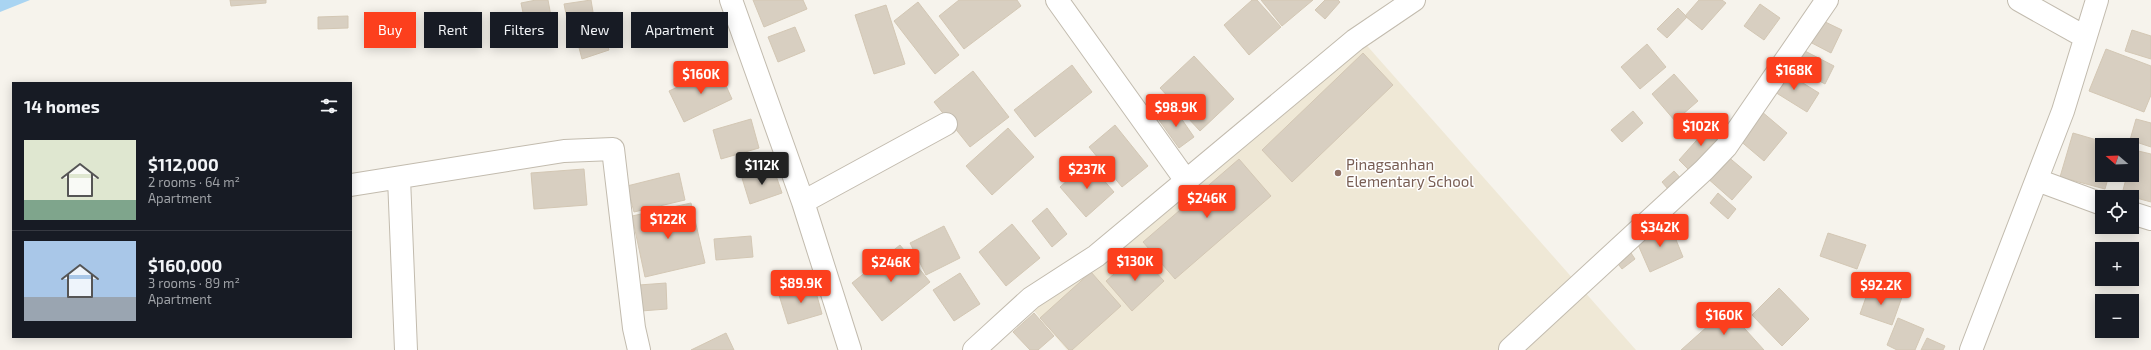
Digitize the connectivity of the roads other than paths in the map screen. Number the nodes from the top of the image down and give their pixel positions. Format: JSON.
{"nodes":[{"id":1,"x":731,"y":0,"type":"edge"},
{"id":2,"x":1057,"y":0,"type":"edge"},
{"id":3,"x":1414,"y":0,"type":"edge"},
{"id":4,"x":1827,"y":0,"type":"edge"},
{"id":5,"x":2019,"y":0,"type":"edge"},
{"id":6,"x":2097,"y":0,"type":"edge"},
{"id":7,"x":2085,"y":37,"type":"junction"},
{"id":8,"x":946,"y":124,"type":"dead end"},
{"id":9,"x":400,"y":178,"type":"junction"},
{"id":10,"x":2037,"y":180,"type":"junction"},
{"id":11,"x":1187,"y":182,"type":"junction"},
{"id":12,"x":352,"y":185,"type":"edge"},
{"id":13,"x":2095,"y":201,"type":"edge"},
{"id":14,"x":803,"y":202,"type":"junction"},
{"id":15,"x":2139,"y":215,"type":"edge"},
{"id":16,"x":2151,"y":219,"type":"edge"},
{"id":17,"x":1510,"y":349,"type":"edge"},
{"id":18,"x":406,"y":350,"type":"edge"},
{"id":19,"x":639,"y":350,"type":"edge"},
{"id":20,"x":850,"y":350,"type":"edge"},
{"id":21,"x":974,"y":350,"type":"edge"},
{"id":22,"x":1971,"y":350,"type":"edge"}],
"edges":[{"from":1,"to":14,"type":"street"},
{"from":2,"to":11,"type":"street"},
{"from":3,"to":11,"type":"street"},
{"from":4,"to":17,"type":"street"},
{"from":5,"to":7,"type":"street"},
{"from":6,"to":7,"type":"street"},
{"from":7,"to":10,"type":"street"},
{"from":8,"to":14,"type":"street"},
{"from":9,"to":12,"type":"street"},
{"from":9,"to":18,"type":"street"},
{"from":9,"to":19,"type":"street"},
{"from":10,"to":13,"type":"street"},
{"from":10,"to":22,"type":"street"},
{"from":11,"to":21,"type":"street"},
{"from":14,"to":20,"type":"street"},
{"from":15,"to":16,"type":"street"}]}
